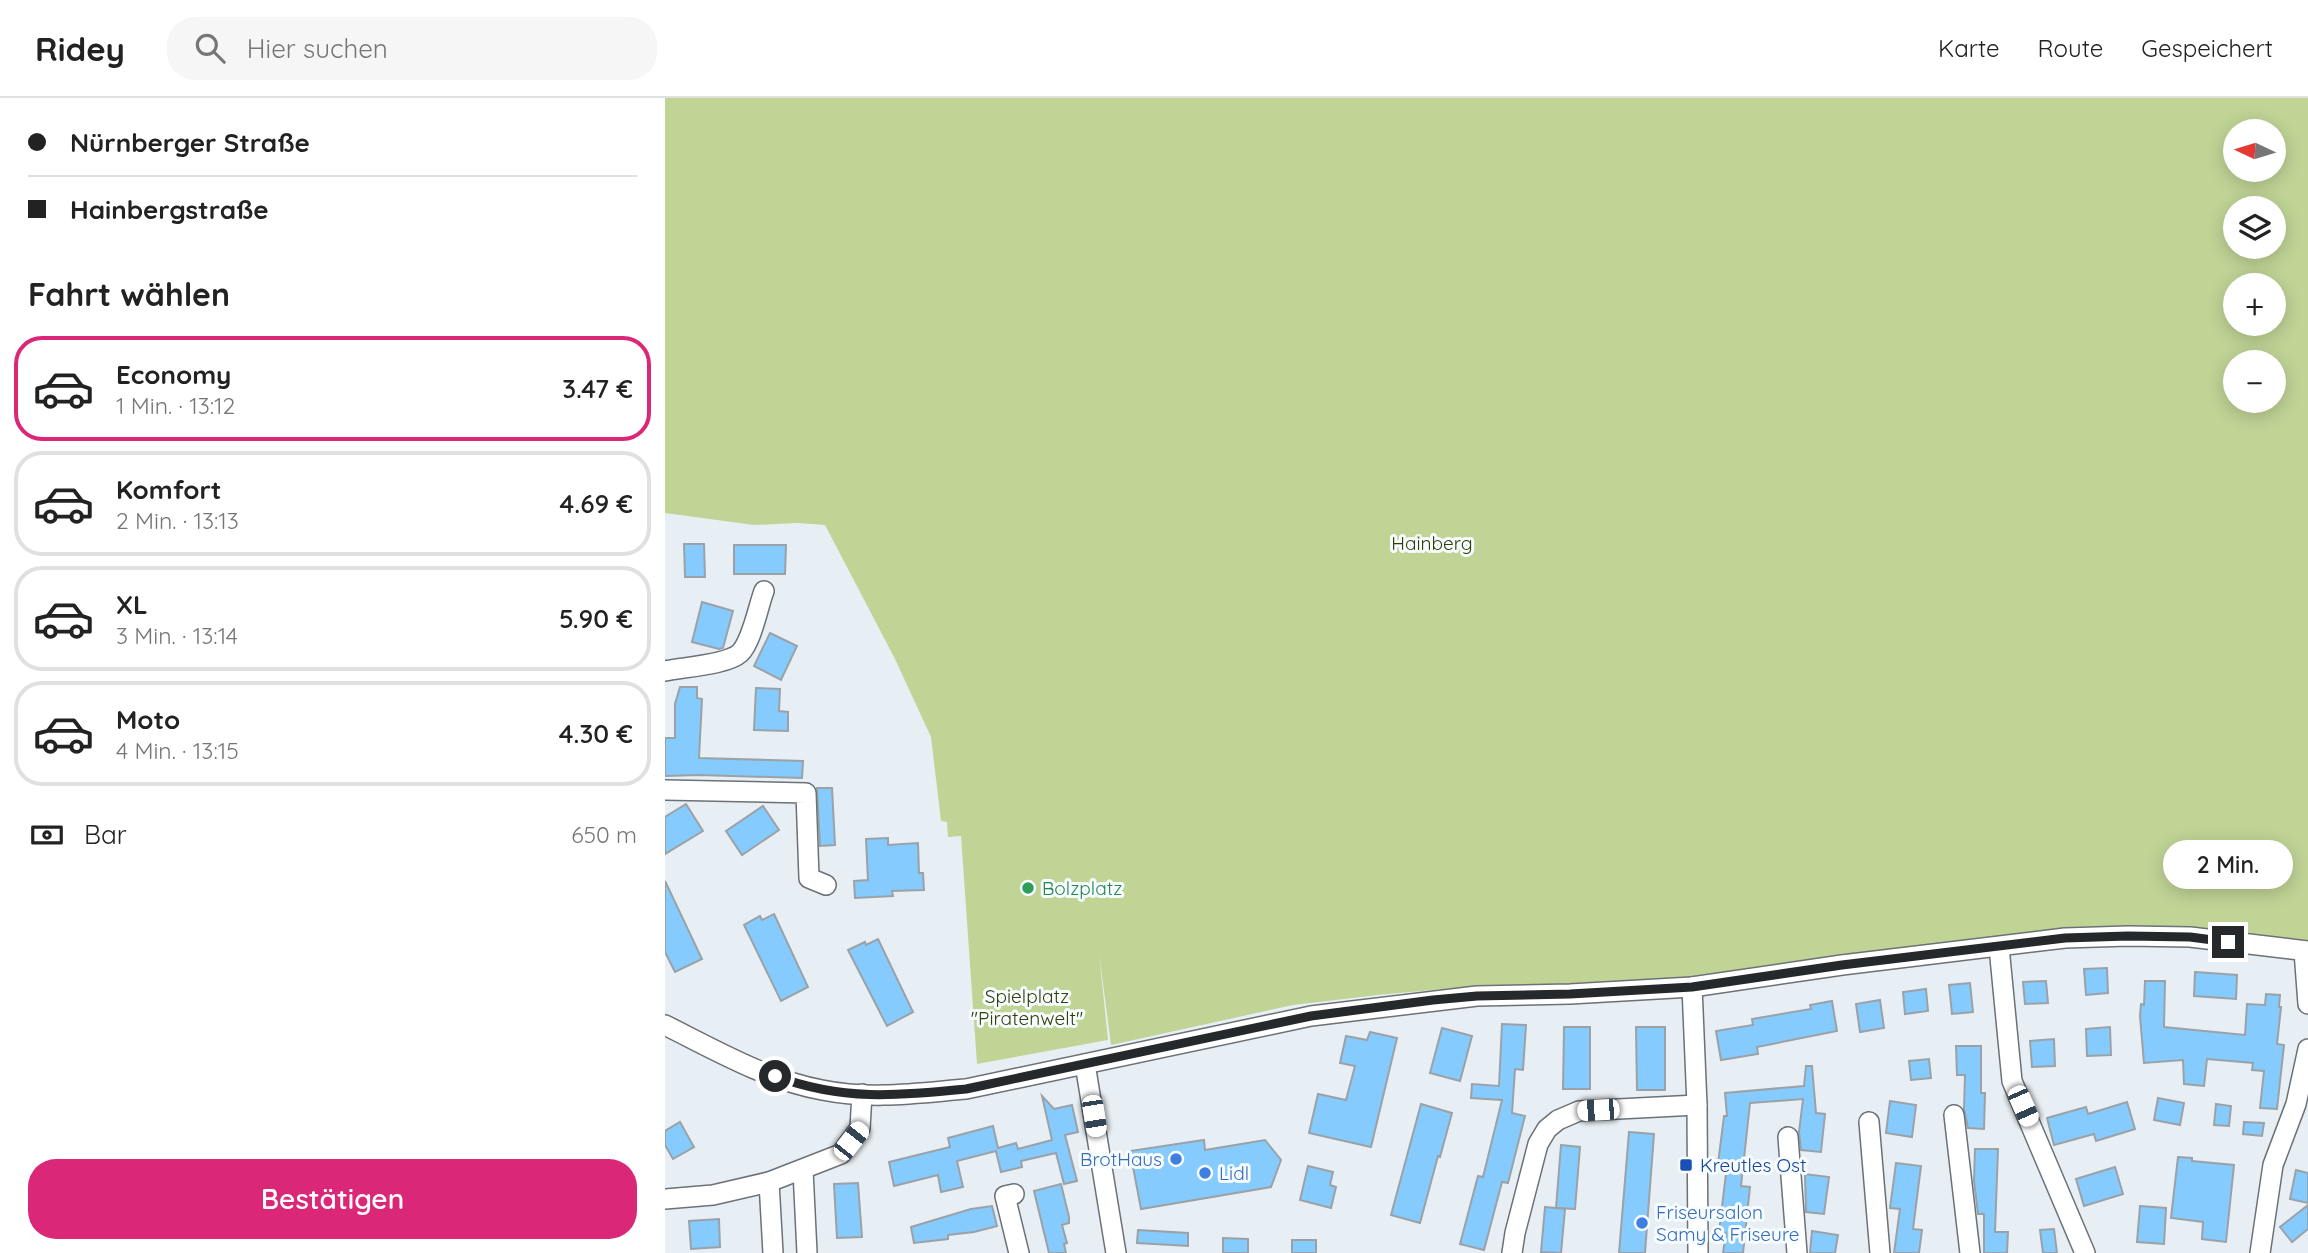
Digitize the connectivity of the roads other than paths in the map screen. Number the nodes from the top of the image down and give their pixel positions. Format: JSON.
{"nodes":[{"id":1,"x":764,"y":591,"type":"dead end"},
{"id":2,"x":665,"y":671,"type":"edge"},
{"id":3,"x":665,"y":790,"type":"edge"},
{"id":4,"x":826,"y":885,"type":"dead end"},
{"id":5,"x":1999,"y":947,"type":"junction"},
{"id":6,"x":2306,"y":951,"type":"edge"},
{"id":7,"x":1692,"y":987,"type":"junction"},
{"id":8,"x":2308,"y":1004,"type":"edge"},
{"id":9,"x":665,"y":1025,"type":"edge"},
{"id":10,"x":2308,"y":1049,"type":"edge"},
{"id":11,"x":1085,"y":1064,"type":"junction"},
{"id":12,"x":862,"y":1094,"type":"junction"},
{"id":13,"x":1697,"y":1105,"type":"junction"},
{"id":14,"x":1954,"y":1115,"type":"dead end"},
{"id":15,"x":1869,"y":1122,"type":"dead end"},
{"id":16,"x":1788,"y":1137,"type":"dead end"},
{"id":17,"x":803,"y":1170,"type":"junction"},
{"id":18,"x":769,"y":1182,"type":"junction"},
{"id":19,"x":1014,"y":1194,"type":"dead end"},
{"id":20,"x":665,"y":1199,"type":"edge"},
{"id":21,"x":2257,"y":1252,"type":"edge"},
{"id":22,"x":773,"y":1253,"type":"edge"},
{"id":23,"x":807,"y":1253,"type":"edge"},
{"id":24,"x":1019,"y":1253,"type":"edge"},
{"id":25,"x":1116,"y":1253,"type":"edge"},
{"id":26,"x":1512,"y":1253,"type":"edge"},
{"id":27,"x":1698,"y":1253,"type":"edge"},
{"id":28,"x":1797,"y":1253,"type":"edge"},
{"id":29,"x":1880,"y":1253,"type":"edge"},
{"id":30,"x":1970,"y":1253,"type":"edge"},
{"id":31,"x":2085,"y":1253,"type":"edge"}],
"edges":[{"from":1,"to":2,"type":"street"},
{"from":3,"to":4,"type":"street"},
{"from":5,"to":6,"type":"street"},
{"from":5,"to":7,"type":"street"},
{"from":5,"to":31,"type":"street"},
{"from":6,"to":8,"type":"street"},
{"from":7,"to":11,"type":"street"},
{"from":7,"to":13,"type":"street"},
{"from":9,"to":12,"type":"street"},
{"from":10,"to":21,"type":"street"},
{"from":11,"to":12,"type":"street"},
{"from":11,"to":25,"type":"street"},
{"from":12,"to":17,"type":"street"},
{"from":13,"to":26,"type":"street"},
{"from":13,"to":27,"type":"street"},
{"from":14,"to":30,"type":"street"},
{"from":15,"to":29,"type":"street"},
{"from":16,"to":28,"type":"street"},
{"from":17,"to":18,"type":"street"},
{"from":17,"to":23,"type":"street"},
{"from":18,"to":20,"type":"street"},
{"from":18,"to":22,"type":"street"},
{"from":19,"to":24,"type":"street"}]}
